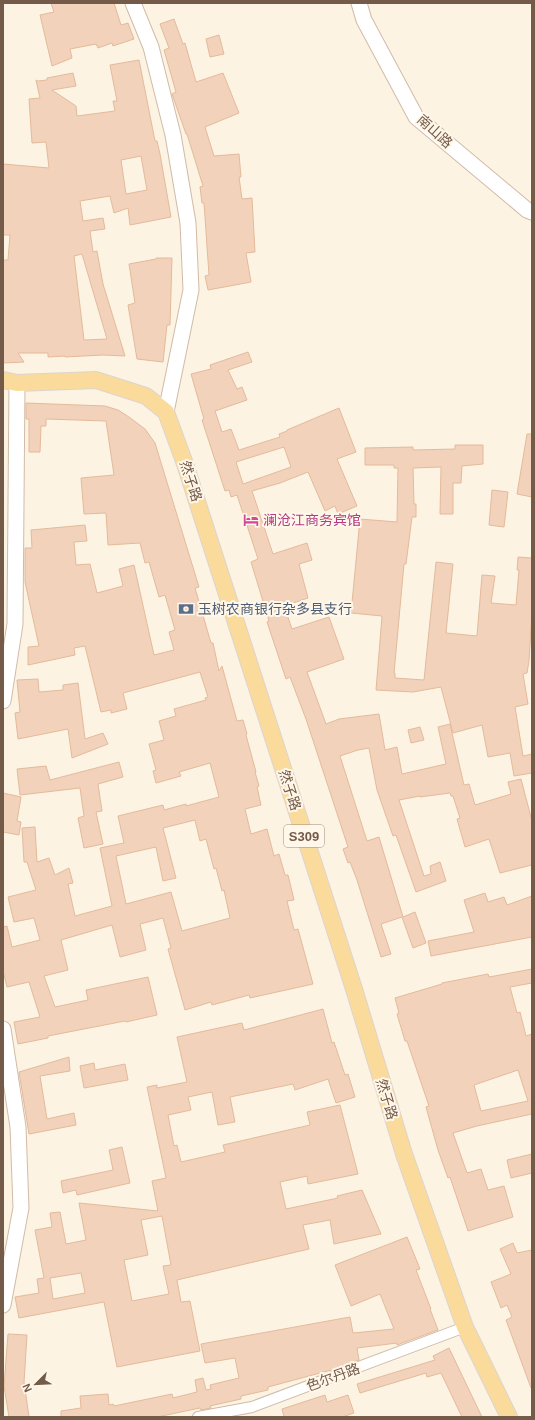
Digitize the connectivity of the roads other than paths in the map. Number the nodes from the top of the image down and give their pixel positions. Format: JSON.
{"nodes":[{"id":1,"x":133,"y":3,"type":"edge"},
{"id":2,"x":359,"y":3,"type":"edge"},
{"id":3,"x":532,"y":212,"type":"edge"},
{"id":4,"x":10,"y":381,"type":"edge"},
{"id":5,"x":166,"y":412,"type":"junction"},
{"id":6,"x":3,"y":701,"type":"edge"},
{"id":7,"x":3,"y":1029,"type":"edge"},
{"id":8,"x":3,"y":1305,"type":"edge"},
{"id":9,"x":465,"y":1328,"type":"junction"},
{"id":10,"x":198,"y":1417,"type":"edge"},
{"id":11,"x":509,"y":1417,"type":"edge"}],
"edges":[{"from":1,"to":5,"type":"street"},
{"from":2,"to":3,"type":"street","name":"南山路"},
{"from":4,"to":5,"type":"main road"},
{"from":4,"to":6,"type":"street"},
{"from":5,"to":9,"type":"main road","name":"然子路","number":"S309"},
{"from":7,"to":8,"type":"street"},
{"from":9,"to":10,"type":"street","name":"色尔丹路"},
{"from":9,"to":11,"type":"main road","name":"然子路","number":"S309"}]}
